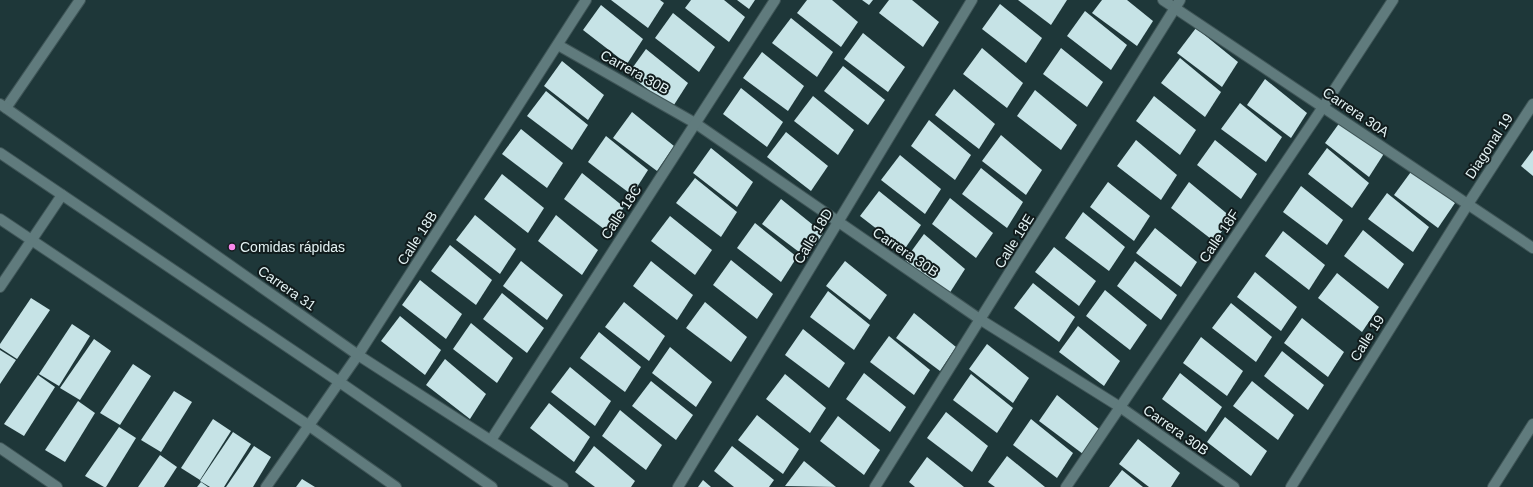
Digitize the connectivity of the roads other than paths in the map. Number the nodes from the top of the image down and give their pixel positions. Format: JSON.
{"nodes":[{"id":1,"x":80,"y":0,"type":"edge"},
{"id":2,"x":586,"y":0,"type":"edge"},
{"id":3,"x":775,"y":0,"type":"edge"},
{"id":4,"x":972,"y":0,"type":"edge"},
{"id":5,"x":1163,"y":0,"type":"edge"},
{"id":6,"x":1393,"y":0,"type":"edge"},
{"id":7,"x":1178,"y":4,"type":"edge"},
{"id":8,"x":558,"y":45,"type":"junction"},
{"id":9,"x":1533,"y":104,"type":"edge"},
{"id":10,"x":3,"y":106,"type":"edge"},
{"id":11,"x":1323,"y":107,"type":"junction"},
{"id":12,"x":695,"y":123,"type":"junction"},
{"id":13,"x":0,"y":153,"type":"edge"},
{"id":14,"x":62,"y":195,"type":"junction"},
{"id":15,"x":1468,"y":204,"type":"junction"},
{"id":16,"x":0,"y":219,"type":"edge"},
{"id":17,"x":838,"y":222,"type":"junction"},
{"id":18,"x":32,"y":240,"type":"junction"},
{"id":19,"x":1533,"y":248,"type":"edge"},
{"id":20,"x":0,"y":287,"type":"edge"},
{"id":21,"x":981,"y":320,"type":"junction"},
{"id":22,"x":358,"y":355,"type":"junction"},
{"id":23,"x":338,"y":381,"type":"junction"},
{"id":24,"x":1120,"y":407,"type":"junction"},
{"id":25,"x":1533,"y":424,"type":"edge"},
{"id":26,"x":308,"y":425,"type":"junction"},
{"id":27,"x":491,"y":440,"type":"junction"},
{"id":28,"x":0,"y":448,"type":"edge"},
{"id":29,"x":57,"y":487,"type":"edge"},
{"id":30,"x":266,"y":487,"type":"edge"},
{"id":31,"x":396,"y":487,"type":"edge"},
{"id":32,"x":492,"y":487,"type":"edge"},
{"id":33,"x":563,"y":487,"type":"edge"},
{"id":34,"x":678,"y":487,"type":"edge"},
{"id":35,"x":875,"y":487,"type":"edge"},
{"id":36,"x":1066,"y":487,"type":"edge"},
{"id":37,"x":1234,"y":487,"type":"edge"},
{"id":38,"x":1291,"y":487,"type":"edge"},
{"id":39,"x":1493,"y":487,"type":"edge"}],
"edges":[{"from":1,"to":10,"type":"street"},
{"from":2,"to":8,"type":"street","name":"Calle 18B"},
{"from":3,"to":12,"type":"street","name":"Calle 18C"},
{"from":4,"to":17,"type":"street","name":"Calle 18D"},
{"from":5,"to":7,"type":"street","name":"Carrera 30A"},
{"from":6,"to":11,"type":"street","name":"Calle 18F"},
{"from":7,"to":11,"type":"street","name":"Carrera 30A"},
{"from":7,"to":21,"type":"street","name":"Calle 18E"},
{"from":8,"to":12,"type":"street","name":"Carrera 30B"},
{"from":8,"to":22,"type":"street","name":"Calle 18B"},
{"from":9,"to":15,"type":"street","name":"Diagonal 19"},
{"from":10,"to":22,"type":"street","name":"Carrera 31"},
{"from":11,"to":15,"type":"street","name":"Carrera 30A"},
{"from":11,"to":24,"type":"street","name":"Calle 18F"},
{"from":12,"to":17,"type":"street","name":"Carrera 30B"},
{"from":12,"to":27,"type":"street","name":"Calle 18C"},
{"from":13,"to":14,"type":"street"},
{"from":14,"to":18,"type":"street"},
{"from":14,"to":23,"type":"street"},
{"from":15,"to":19,"type":"street","name":"Carrera 30A"},
{"from":15,"to":38,"type":"street","name":"Calle 19"},
{"from":16,"to":18,"type":"street"},
{"from":17,"to":21,"type":"street","name":"Carrera 30B"},
{"from":17,"to":34,"type":"street","name":"Calle 18D"},
{"from":18,"to":20,"type":"street"},
{"from":18,"to":26,"type":"street"},
{"from":21,"to":24,"type":"street","name":"Carrera 30B"},
{"from":21,"to":35,"type":"street","name":"Calle 18E"},
{"from":22,"to":23,"type":"street","name":"Calle 18B"},
{"from":22,"to":27,"type":"street","name":"Carrera 31"},
{"from":23,"to":26,"type":"street","name":"Calle 18B"},
{"from":23,"to":32,"type":"street"},
{"from":24,"to":36,"type":"street","name":"Calle 18F"},
{"from":24,"to":37,"type":"street","name":"Carrera 30B"},
{"from":25,"to":39,"type":"street"},
{"from":26,"to":30,"type":"street","name":"Calle 18B"},
{"from":26,"to":31,"type":"street"},
{"from":27,"to":33,"type":"street","name":"Carrera 31"},
{"from":28,"to":29,"type":"street"}]}
